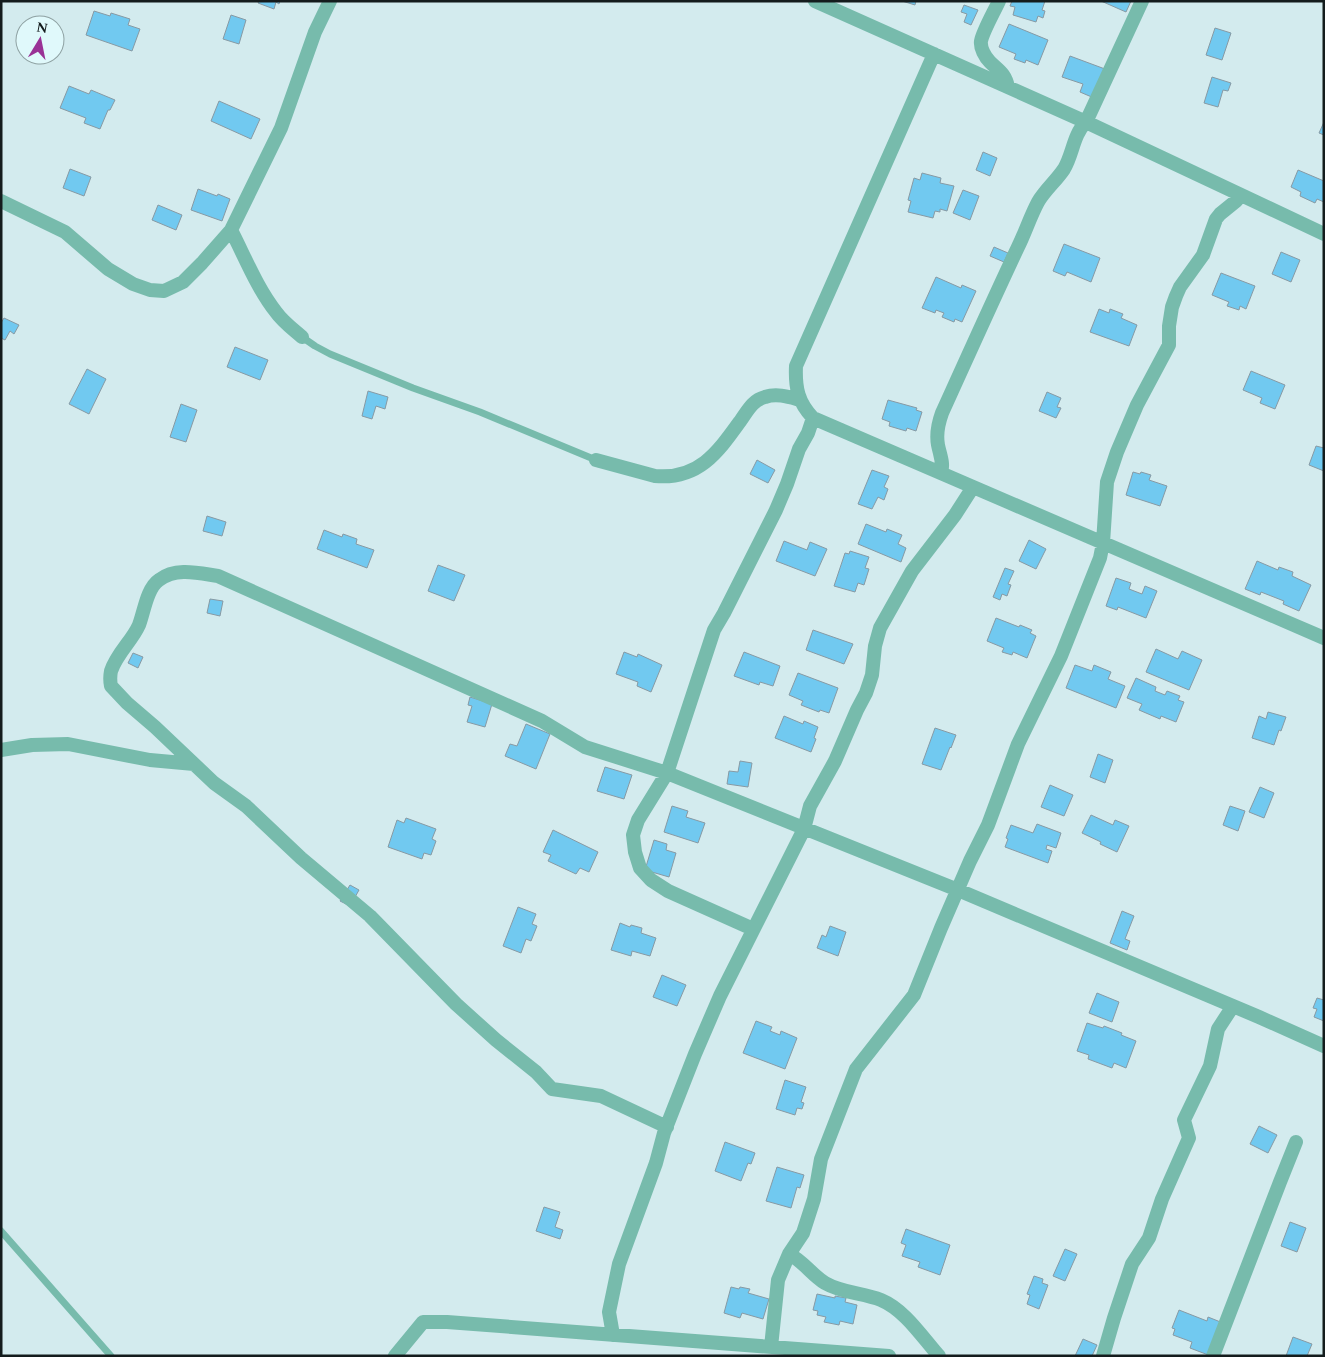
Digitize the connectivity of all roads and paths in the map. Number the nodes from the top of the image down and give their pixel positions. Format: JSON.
{"nodes":[{"id":1,"x":330,"y":1,"type":"edge"},
{"id":2,"x":815,"y":1,"type":"edge"},
{"id":3,"x":999,"y":1,"type":"edge"},
{"id":4,"x":1142,"y":1,"type":"edge"},
{"id":5,"x":934,"y":54,"type":"junction"},
{"id":6,"x":1008,"y":87,"type":"junction"},
{"id":7,"x":1086,"y":122,"type":"junction"},
{"id":8,"x":1241,"y":195,"type":"junction"},
{"id":9,"x":1,"y":201,"type":"edge"},
{"id":10,"x":231,"y":230,"type":"junction"},
{"id":11,"x":1324,"y":234,"type":"edge"},
{"id":12,"x":302,"y":337,"type":"joint"},
{"id":13,"x":800,"y":400,"type":"junction"},
{"id":14,"x":813,"y":418,"type":"junction"},
{"id":15,"x":596,"y":460,"type":"joint"},
{"id":16,"x":942,"y":473,"type":"junction"},
{"id":17,"x":973,"y":487,"type":"junction"},
{"id":18,"x":1103,"y":543,"type":"junction"},
{"id":19,"x":1324,"y":638,"type":"edge"},
{"id":20,"x":1,"y":750,"type":"edge"},
{"id":21,"x":194,"y":764,"type":"junction"},
{"id":22,"x":667,"y":774,"type":"junction"},
{"id":23,"x":804,"y":829,"type":"junction"},
{"id":24,"x":958,"y":890,"type":"junction"},
{"id":25,"x":754,"y":929,"type":"junction"},
{"id":26,"x":1233,"y":1006,"type":"junction"},
{"id":27,"x":1324,"y":1046,"type":"edge"},
{"id":28,"x":667,"y":1128,"type":"junction"},
{"id":29,"x":1296,"y":1142,"type":"dead end"},
{"id":30,"x":1,"y":1232,"type":"edge"},
{"id":31,"x":789,"y":1254,"type":"junction"},
{"id":32,"x":613,"y":1335,"type":"junction"},
{"id":33,"x":712,"y":1342,"type":"junction"},
{"id":34,"x":771,"y":1347,"type":"junction"},
{"id":35,"x":815,"y":1353,"type":"edge"},
{"id":36,"x":111,"y":1356,"type":"edge"},
{"id":37,"x":395,"y":1356,"type":"edge"},
{"id":38,"x":706,"y":1356,"type":"edge"},
{"id":39,"x":889,"y":1356,"type":"edge"},
{"id":40,"x":939,"y":1356,"type":"edge"},
{"id":41,"x":1103,"y":1356,"type":"edge"},
{"id":42,"x":1213,"y":1356,"type":"edge"}],
"edges":[{"from":1,"to":10,"type":"street"},
{"from":2,"to":5,"type":"street"},
{"from":3,"to":6,"type":"street"},
{"from":4,"to":7,"type":"street"},
{"from":5,"to":6,"type":"street"},
{"from":5,"to":13,"type":"street"},
{"from":6,"to":7,"type":"street"},
{"from":7,"to":8,"type":"street"},
{"from":7,"to":16,"type":"street"},
{"from":8,"to":11,"type":"street"},
{"from":8,"to":18,"type":"street"},
{"from":9,"to":10,"type":"street"},
{"from":10,"to":12,"type":"street"},
{"from":12,"to":15,"type":"lane"},
{"from":13,"to":14,"type":"street"},
{"from":13,"to":15,"type":"street"},
{"from":14,"to":16,"type":"street"},
{"from":14,"to":22,"type":"street"},
{"from":16,"to":17,"type":"street"},
{"from":17,"to":18,"type":"street"},
{"from":17,"to":23,"type":"street"},
{"from":18,"to":19,"type":"street"},
{"from":18,"to":24,"type":"street"},
{"from":20,"to":21,"type":"street"},
{"from":21,"to":22,"type":"street"},
{"from":21,"to":28,"type":"street"},
{"from":22,"to":23,"type":"street"},
{"from":22,"to":25,"type":"street"},
{"from":23,"to":24,"type":"street"},
{"from":23,"to":25,"type":"street"},
{"from":24,"to":26,"type":"street"},
{"from":24,"to":31,"type":"street"},
{"from":25,"to":28,"type":"street"},
{"from":26,"to":27,"type":"street"},
{"from":26,"to":41,"type":"street"},
{"from":28,"to":32,"type":"street"},
{"from":29,"to":42,"type":"street"},
{"from":30,"to":36,"type":"lane"},
{"from":31,"to":34,"type":"street"},
{"from":31,"to":40,"type":"street"},
{"from":32,"to":33,"type":"street"},
{"from":32,"to":37,"type":"street"},
{"from":33,"to":34,"type":"street"},
{"from":33,"to":38,"type":"street"},
{"from":34,"to":35,"type":"street"},
{"from":35,"to":39,"type":"street"}]}
